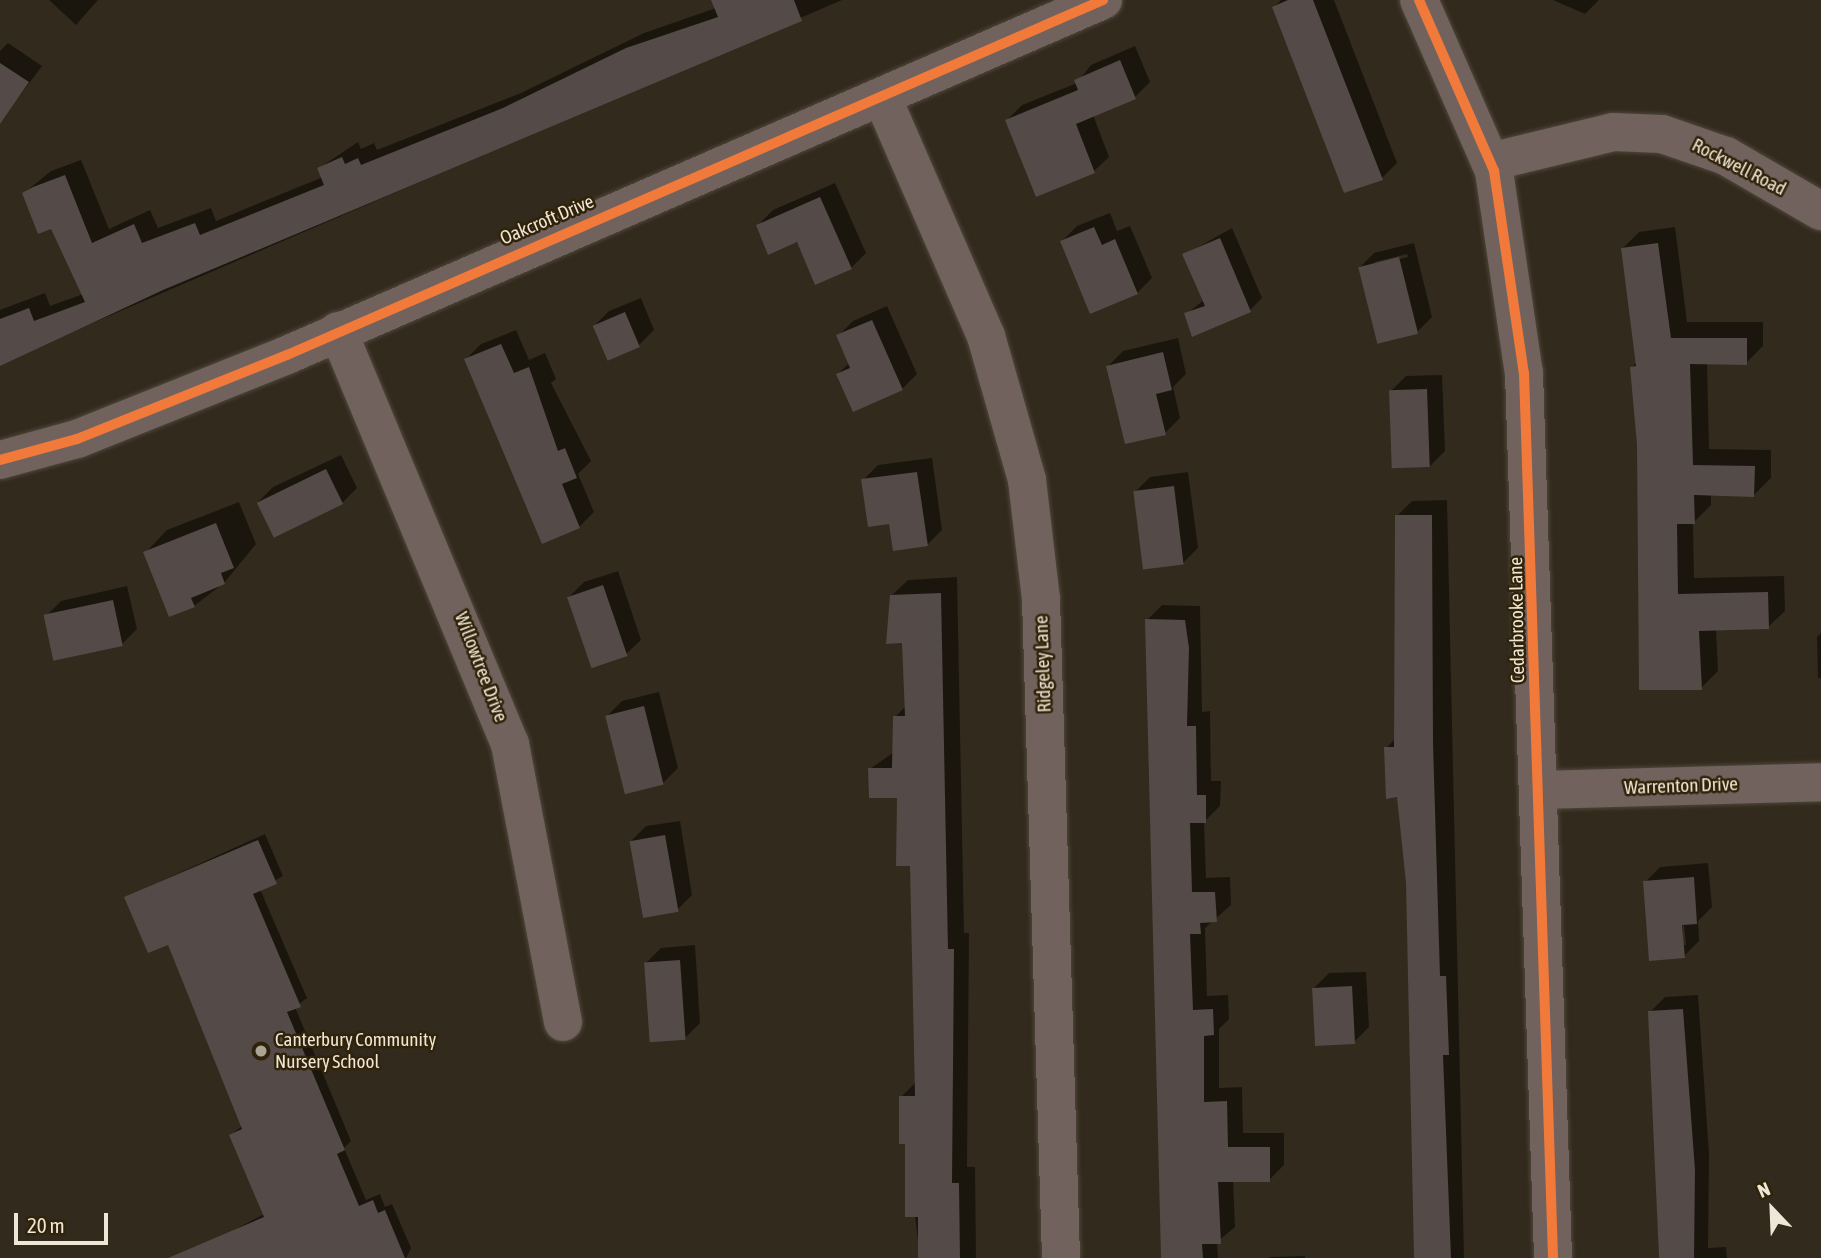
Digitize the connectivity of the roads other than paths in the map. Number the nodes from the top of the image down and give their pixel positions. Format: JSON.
{"nodes":[{"id":1,"x":1103,"y":0,"type":"edge"},
{"id":2,"x":1419,"y":0,"type":"edge"},
{"id":3,"x":882,"y":97,"type":"junction"},
{"id":4,"x":1490,"y":162,"type":"junction"},
{"id":5,"x":1821,"y":211,"type":"edge"},
{"id":6,"x":338,"y":331,"type":"junction"},
{"id":7,"x":0,"y":460,"type":"edge"},
{"id":8,"x":1821,"y":782,"type":"edge"},
{"id":9,"x":1541,"y":790,"type":"junction"},
{"id":10,"x":563,"y":1022,"type":"dead end"},
{"id":11,"x":1061,"y":1258,"type":"edge"},
{"id":12,"x":1553,"y":1258,"type":"edge"}],
"edges":[{"from":1,"to":3,"type":"street","name":"Oakcroft Drive"},
{"from":2,"to":4,"type":"street","name":"Cedarbrooke Lane"},
{"from":3,"to":6,"type":"street","name":"Oakcroft Drive"},
{"from":3,"to":11,"type":"street","name":"Ridgeley Lane"},
{"from":4,"to":5,"type":"street","name":"Rockwell Road"},
{"from":4,"to":9,"type":"street","name":"Cedarbrooke Lane"},
{"from":6,"to":7,"type":"street","name":"Oakcroft Drive"},
{"from":6,"to":10,"type":"street","name":"Willowtree Drive"},
{"from":8,"to":9,"type":"street","name":"Warrenton Drive"},
{"from":9,"to":12,"type":"street","name":"Cedarbrooke Lane"}]}
